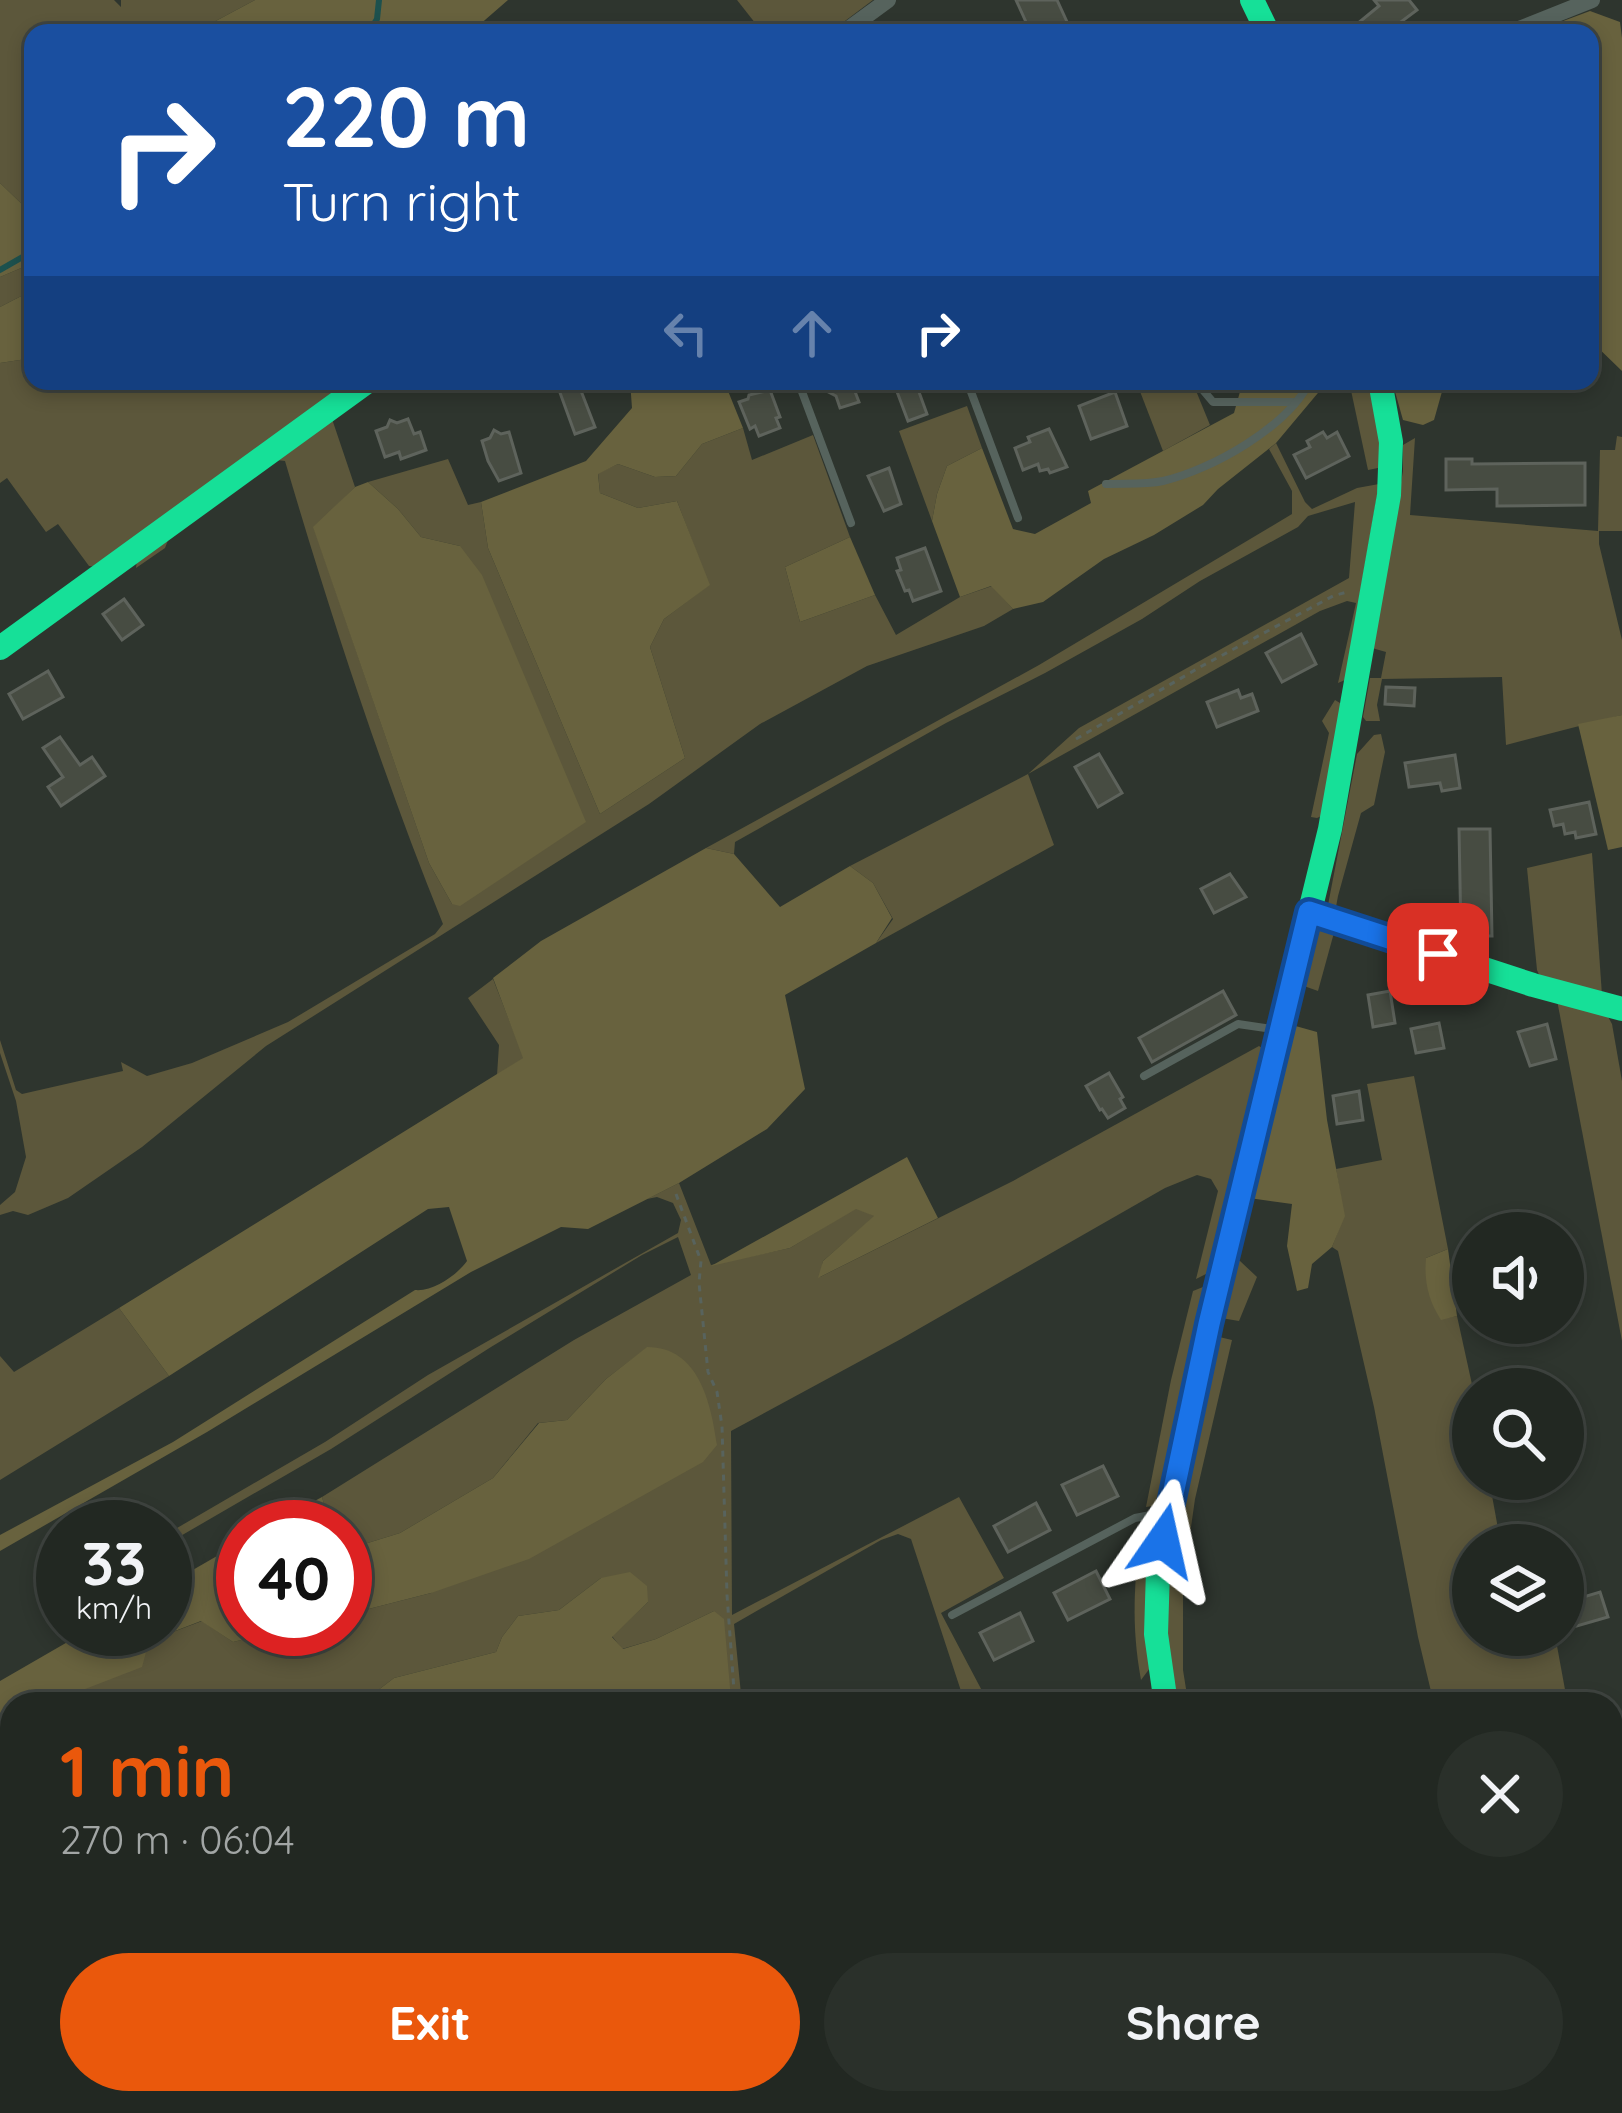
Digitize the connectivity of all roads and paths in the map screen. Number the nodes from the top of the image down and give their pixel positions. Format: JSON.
{"nodes":[{"id":1,"x":888,"y":0,"type":"edge"},
{"id":2,"x":1592,"y":0,"type":"edge"},
{"id":3,"x":855,"y":24,"type":"edge"},
{"id":4,"x":1532,"y":24,"type":"edge"},
{"id":5,"x":356,"y":390,"type":"edge"},
{"id":6,"x":801,"y":390,"type":"edge"},
{"id":7,"x":970,"y":390,"type":"edge"},
{"id":8,"x":1203,"y":390,"type":"edge"},
{"id":9,"x":1304,"y":390,"type":"edge"},
{"id":10,"x":1382,"y":390,"type":"edge"},
{"id":11,"x":1296,"y":402,"type":"junction"},
{"id":12,"x":1106,"y":484,"type":"dead end"},
{"id":13,"x":1018,"y":518,"type":"dead end"},
{"id":14,"x":851,"y":523,"type":"dead end"},
{"id":15,"x":1372,"y":595,"type":"junction"},
{"id":16,"x":0,"y":648,"type":"edge"},
{"id":17,"x":1076,"y":740,"type":"dead end"},
{"id":18,"x":1309,"y":912,"type":"junction"},
{"id":19,"x":1622,"y":1009,"type":"edge"},
{"id":20,"x":1280,"y":1030,"type":"junction"},
{"id":21,"x":1144,"y":1076,"type":"dead end"},
{"id":22,"x":676,"y":1194,"type":"dead end"},
{"id":23,"x":1168,"y":1512,"type":"junction"},
{"id":24,"x":952,"y":1615,"type":"dead end"},
{"id":25,"x":734,"y":1692,"type":"edge"},
{"id":26,"x":1164,"y":1692,"type":"edge"}],
"edges":[{"from":1,"to":3,"type":"street"},
{"from":2,"to":4,"type":"street"},
{"from":5,"to":16,"type":"street"},
{"from":6,"to":14,"type":"lane"},
{"from":7,"to":13,"type":"lane"},
{"from":8,"to":11,"type":"lane"},
{"from":9,"to":11,"type":"lane"},
{"from":10,"to":15,"type":"street"},
{"from":11,"to":12,"type":"lane"},
{"from":15,"to":17,"type":"path"},
{"from":15,"to":18,"type":"street"},
{"from":18,"to":19,"type":"street"},
{"from":18,"to":20,"type":"street"},
{"from":20,"to":21,"type":"lane"},
{"from":20,"to":23,"type":"street"},
{"from":22,"to":25,"type":"path"},
{"from":23,"to":24,"type":"lane"},
{"from":23,"to":26,"type":"street"}]}
